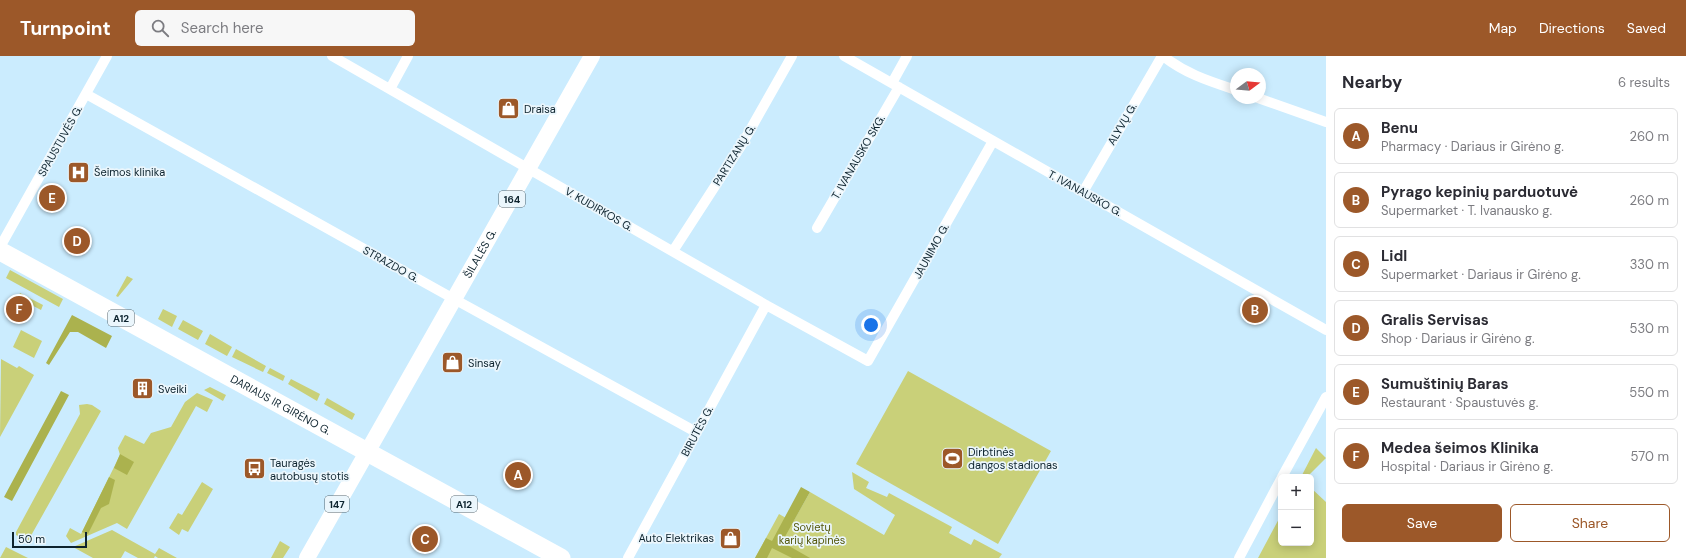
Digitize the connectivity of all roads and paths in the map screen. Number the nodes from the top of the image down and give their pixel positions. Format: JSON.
{"nodes":[{"id":1,"x":107,"y":56,"type":"edge"},
{"id":2,"x":332,"y":56,"type":"edge"},
{"id":3,"x":408,"y":56,"type":"edge"},
{"id":4,"x":592,"y":56,"type":"edge"},
{"id":5,"x":792,"y":56,"type":"edge"},
{"id":6,"x":844,"y":56,"type":"edge"},
{"id":7,"x":907,"y":56,"type":"edge"},
{"id":8,"x":1162,"y":56,"type":"edge"},
{"id":9,"x":895,"y":85,"type":"junction"},
{"id":10,"x":1230,"y":88,"type":"edge"},
{"id":11,"x":390,"y":89,"type":"junction"},
{"id":12,"x":86,"y":94,"type":"junction"},
{"id":13,"x":1266,"y":101,"type":"edge"},
{"id":14,"x":1326,"y":122,"type":"edge"},
{"id":15,"x":993,"y":142,"type":"junction"},
{"id":16,"x":529,"y":169,"type":"junction"},
{"id":17,"x":1083,"y":192,"type":"junction"},
{"id":18,"x":817,"y":228,"type":"dead end"},
{"id":19,"x":0,"y":247,"type":"edge"},
{"id":20,"x":0,"y":251,"type":"edge"},
{"id":21,"x":673,"y":251,"type":"junction"},
{"id":22,"x":454,"y":299,"type":"junction"},
{"id":23,"x":766,"y":305,"type":"junction"},
{"id":24,"x":1326,"y":330,"type":"edge"},
{"id":25,"x":868,"y":361,"type":"joint"},
{"id":26,"x":1326,"y":397,"type":"edge"},
{"id":27,"x":696,"y":432,"type":"junction"},
{"id":28,"x":367,"y":451,"type":"junction"},
{"id":29,"x":1284,"y":474,"type":"edge"},
{"id":30,"x":1278,"y":485,"type":"edge"},
{"id":31,"x":307,"y":558,"type":"edge"},
{"id":32,"x":561,"y":558,"type":"edge"},
{"id":33,"x":628,"y":558,"type":"edge"},
{"id":34,"x":1239,"y":558,"type":"edge"}],
"edges":[{"from":1,"to":12,"type":"street","name":"SPAUSTUVĖS G."},
{"from":2,"to":11,"type":"street","name":"V. KUDIRKOS G."},
{"from":3,"to":11,"type":"street"},
{"from":4,"to":16,"type":"main road","name":"ŠILALĖS G.","number":"164"},
{"from":5,"to":21,"type":"street","name":"PARTIZANŲ G."},
{"from":6,"to":9,"type":"street","name":"T. IVANAUSKO G."},
{"from":7,"to":9,"type":"street","name":"T. IVANAUSKO SKG."},
{"from":8,"to":10,"type":"street"},
{"from":8,"to":17,"type":"street","name":"ALYVŲ G."},
{"from":9,"to":15,"type":"street","name":"T. IVANAUSKO G."},
{"from":9,"to":18,"type":"street","name":"T. IVANAUSKO SKG."},
{"from":11,"to":16,"type":"street","name":"V. KUDIRKOS G."},
{"from":12,"to":19,"type":"street","name":"SPAUSTUVĖS G."},
{"from":12,"to":22,"type":"street","name":"STRAZDO G."},
{"from":13,"to":14,"type":"street"},
{"from":15,"to":17,"type":"street","name":"T. IVANAUSKO G."},
{"from":15,"to":25,"type":"street","name":"JAUNIMO G."},
{"from":16,"to":21,"type":"street","name":"V. KUDIRKOS G."},
{"from":16,"to":22,"type":"main road","name":"ŠILALĖS G.","number":"164"},
{"from":17,"to":24,"type":"street","name":"T. IVANAUSKO G."},
{"from":20,"to":28,"type":"highway","name":"DARIAUS IR GIRĖNO G.","number":"A12"},
{"from":21,"to":23,"type":"street","name":"V. KUDIRKOS G."},
{"from":22,"to":27,"type":"street","name":"STRAZDO G."},
{"from":22,"to":28,"type":"main road","name":"ŠILALĖS G.","number":"164"},
{"from":23,"to":25,"type":"street","name":"V. KUDIRKOS G."},
{"from":23,"to":27,"type":"street","name":"BIRUTĖS G."},
{"from":26,"to":29,"type":"street"},
{"from":27,"to":33,"type":"street","name":"BIRUTĖS G."},
{"from":28,"to":31,"type":"main road","number":"147"},
{"from":28,"to":32,"type":"highway","name":"DARIAUS IR GIRĖNO G.","number":"A12"},
{"from":30,"to":34,"type":"street"}]}
